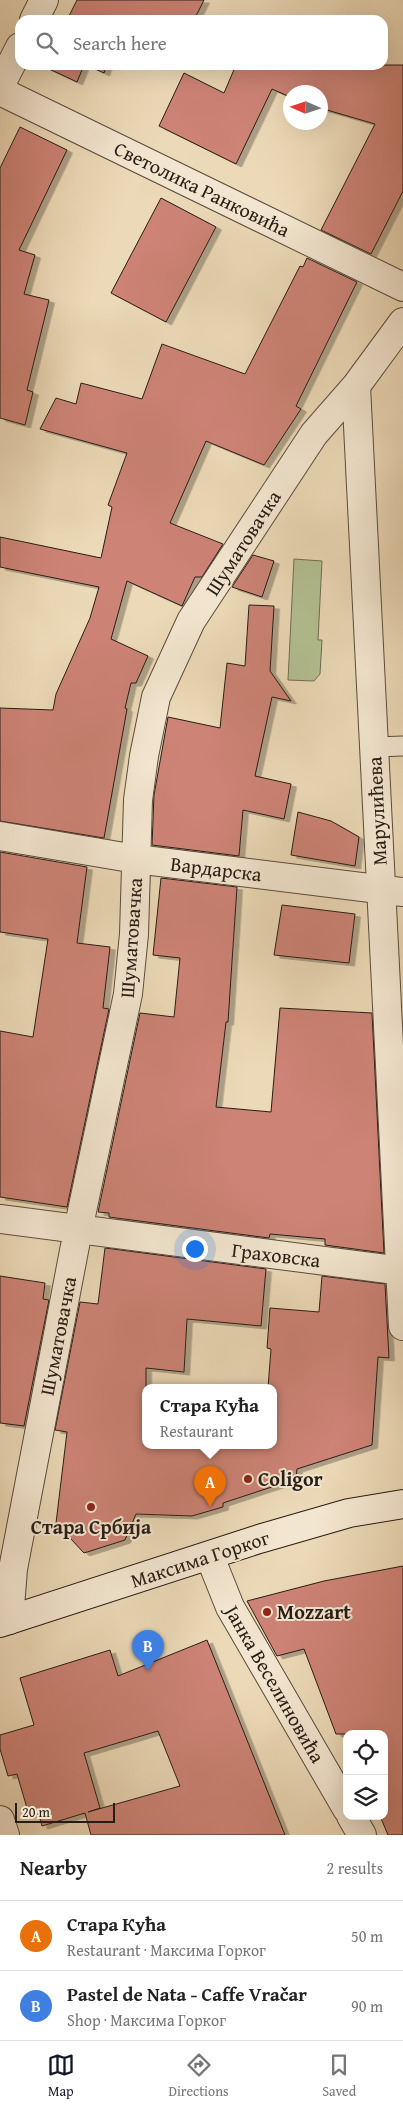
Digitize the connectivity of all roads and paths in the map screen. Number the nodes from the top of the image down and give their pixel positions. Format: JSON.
{"nodes":[{"id":1,"x":44,"y":0,"type":"edge"},
{"id":2,"x":36,"y":15,"type":"edge"},
{"id":3,"x":15,"y":57,"type":"edge"},
{"id":4,"x":0,"y":86,"type":"edge"},
{"id":5,"x":0,"y":90,"type":"edge"},
{"id":6,"x":403,"y":287,"type":"edge"},
{"id":7,"x":403,"y":322,"type":"edge"},
{"id":8,"x":356,"y":386,"type":"junction"},
{"id":9,"x":403,"y":746,"type":"edge"},
{"id":10,"x":375,"y":747,"type":"junction"},
{"id":11,"x":0,"y":836,"type":"edge"},
{"id":12,"x":136,"y":859,"type":"junction"},
{"id":13,"x":392,"y":891,"type":"edge"},
{"id":14,"x":0,"y":1219,"type":"edge"},
{"id":15,"x":78,"y":1230,"type":"junction"},
{"id":16,"x":401,"y":1271,"type":"edge"},
{"id":17,"x":403,"y":1326,"type":"edge"},
{"id":18,"x":403,"y":1504,"type":"edge"},
{"id":19,"x":210,"y":1557,"type":"junction"},
{"id":20,"x":5,"y":1622,"type":"edge"},
{"id":21,"x":343,"y":1802,"type":"edge"},
{"id":22,"x":0,"y":1820,"type":"edge"},
{"id":23,"x":353,"y":1820,"type":"edge"},
{"id":24,"x":5,"y":1835,"type":"edge"},
{"id":25,"x":362,"y":1835,"type":"edge"}],
"edges":[{"from":1,"to":2,"type":"street"},
{"from":3,"to":4,"type":"street"},
{"from":5,"to":6,"type":"street","name":"Светолика Ранковића"},
{"from":7,"to":8,"type":"street","name":"Шуматовачка"},
{"from":8,"to":10,"type":"street","name":"Марулићева"},
{"from":8,"to":12,"type":"street","name":"Шуматовачка"},
{"from":9,"to":10,"type":"lane"},
{"from":10,"to":13,"type":"street","name":"Марулићева"},
{"from":11,"to":12,"type":"street","name":"Вардарска"},
{"from":12,"to":13,"type":"street","name":"Вардарска"},
{"from":12,"to":15,"type":"street","name":"Шуматовачка"},
{"from":13,"to":16,"type":"street","name":"Марулићева"},
{"from":14,"to":15,"type":"street","name":"Граховска"},
{"from":15,"to":16,"type":"street","name":"Граховска"},
{"from":15,"to":20,"type":"street","name":"Шуматовачка"},
{"from":16,"to":17,"type":"street","name":"Марулићева"},
{"from":18,"to":19,"type":"street","name":"Максима Горког"},
{"from":19,"to":20,"type":"street","name":"Максима Горког"},
{"from":19,"to":21,"type":"street","name":"Јанка Веселиновића"},
{"from":22,"to":24,"type":"street"},
{"from":23,"to":25,"type":"street"}]}
